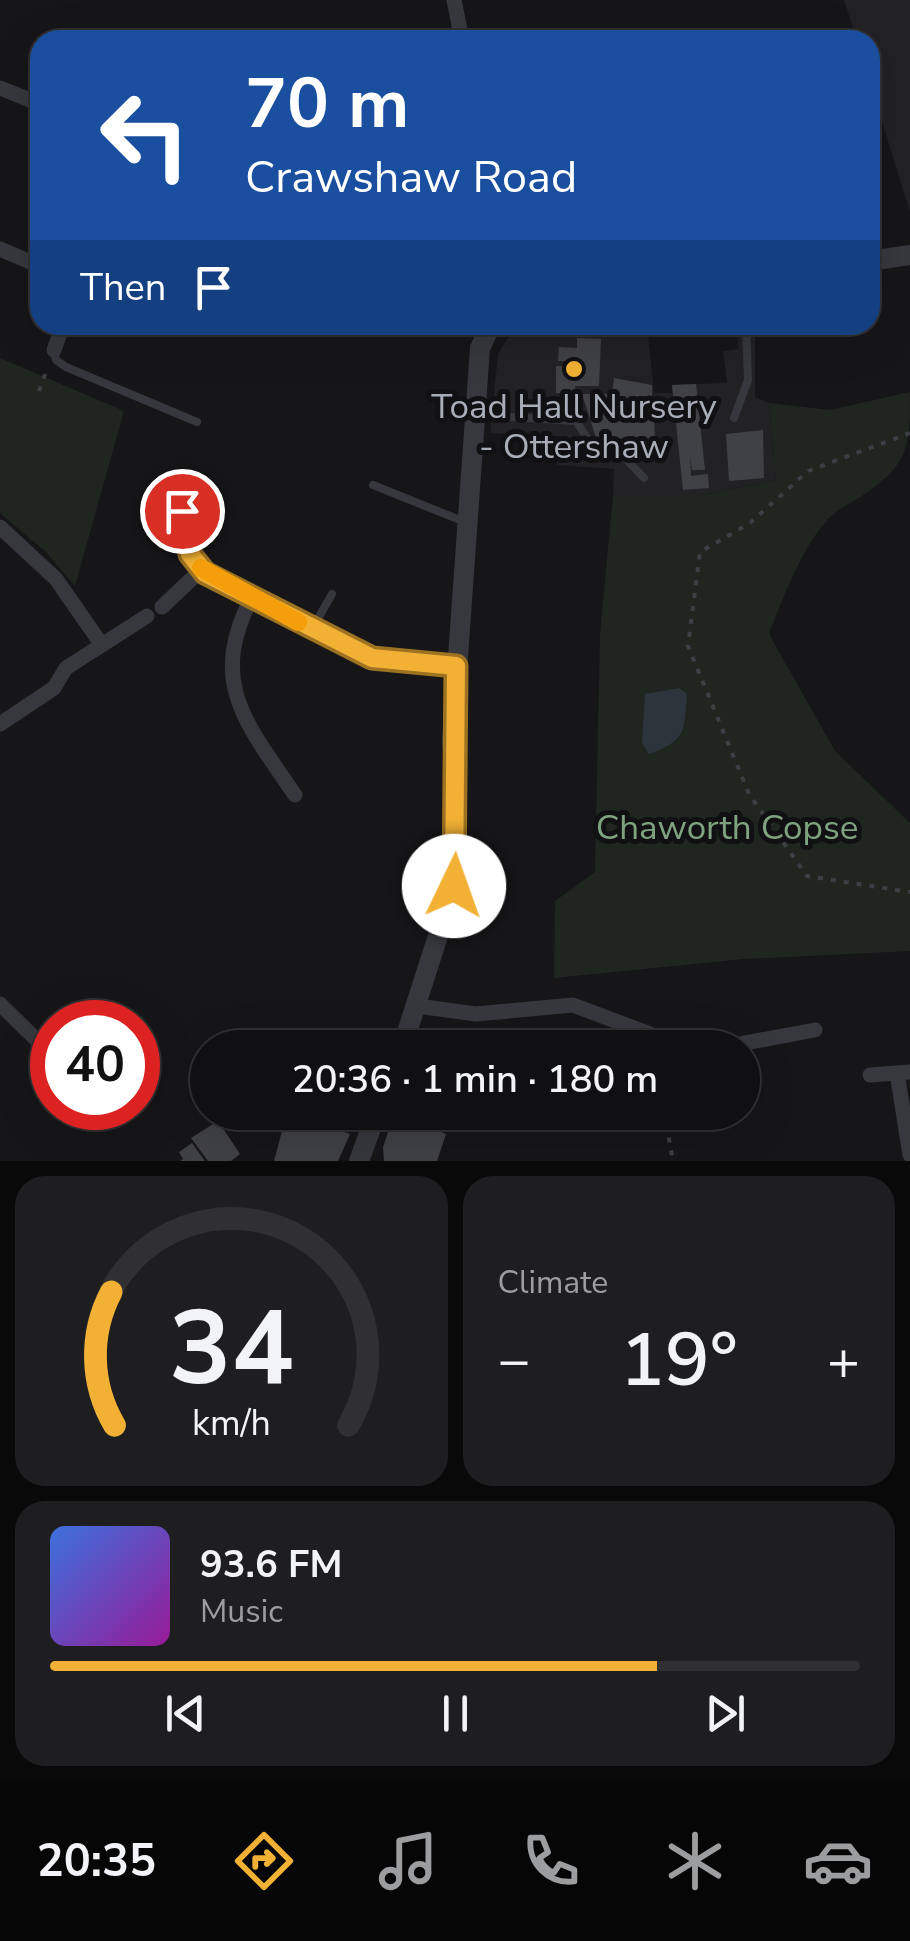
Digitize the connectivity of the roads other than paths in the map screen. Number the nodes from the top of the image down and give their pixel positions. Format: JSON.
{"nodes":[{"id":1,"x":454,"y":0,"type":"edge"},
{"id":2,"x":460,"y":30,"type":"edge"},
{"id":3,"x":0,"y":88,"type":"edge"},
{"id":4,"x":30,"y":100,"type":"edge"},
{"id":5,"x":0,"y":249,"type":"edge"},
{"id":6,"x":910,"y":255,"type":"edge"},
{"id":7,"x":880,"y":260,"type":"edge"},
{"id":8,"x":30,"y":262,"type":"edge"},
{"id":9,"x":59,"y":335,"type":"edge"},
{"id":10,"x":486,"y":335,"type":"edge"},
{"id":11,"x":746,"y":335,"type":"edge"},
{"id":12,"x":54,"y":350,"type":"joint"},
{"id":13,"x":474,"y":415,"type":"junction"},
{"id":14,"x":734,"y":418,"type":"dead end"},
{"id":15,"x":197,"y":422,"type":"dead end"},
{"id":16,"x":644,"y":478,"type":"dead end"},
{"id":17,"x":373,"y":485,"type":"dead end"},
{"id":18,"x":182,"y":511,"type":"dead end"},
{"id":19,"x":466,"y":522,"type":"junction"},
{"id":20,"x":0,"y":527,"type":"edge"},
{"id":21,"x":202,"y":569,"type":"junction"},
{"id":22,"x":332,"y":594,"type":"dead end"},
{"id":23,"x":252,"y":597,"type":"junction"},
{"id":24,"x":162,"y":607,"type":"dead end"},
{"id":25,"x":148,"y":616,"type":"dead end"},
{"id":26,"x":312,"y":629,"type":"junction"},
{"id":27,"x":102,"y":645,"type":"junction"},
{"id":28,"x":456,"y":666,"type":"junction"},
{"id":29,"x":0,"y":724,"type":"edge"},
{"id":30,"x":295,"y":795,"type":"dead end"},
{"id":31,"x":0,"y":1004,"type":"edge"},
{"id":32,"x":417,"y":1006,"type":"junction"},
{"id":33,"x":408,"y":1030,"type":"edge"},
{"id":34,"x":639,"y":1030,"type":"edge"},
{"id":35,"x":814,"y":1030,"type":"dead end"},
{"id":36,"x":30,"y":1033,"type":"edge"},
{"id":37,"x":760,"y":1040,"type":"edge"},
{"id":38,"x":903,"y":1073,"type":"edge"},
{"id":39,"x":870,"y":1074,"type":"dead end"},
{"id":40,"x":370,"y":1130,"type":"edge"},
{"id":41,"x":910,"y":1155,"type":"edge"},
{"id":42,"x":359,"y":1161,"type":"edge"}],
"edges":[{"from":1,"to":2,"type":"street"},
{"from":3,"to":4,"type":"street"},
{"from":5,"to":8,"type":"street"},
{"from":6,"to":7,"type":"street"},
{"from":9,"to":12,"type":"street"},
{"from":10,"to":13,"type":"street"},
{"from":11,"to":14,"type":"lane"},
{"from":12,"to":15,"type":"lane"},
{"from":13,"to":16,"type":"lane"},
{"from":13,"to":19,"type":"street"},
{"from":17,"to":19,"type":"lane"},
{"from":18,"to":21,"type":"street"},
{"from":19,"to":28,"type":"street"},
{"from":20,"to":27,"type":"street"},
{"from":21,"to":23,"type":"street"},
{"from":21,"to":24,"type":"street"},
{"from":22,"to":26,"type":"lane"},
{"from":23,"to":26,"type":"street"},
{"from":23,"to":30,"type":"street"},
{"from":25,"to":27,"type":"street"},
{"from":26,"to":28,"type":"street"},
{"from":27,"to":29,"type":"street"},
{"from":28,"to":32,"type":"street"},
{"from":31,"to":36,"type":"street"},
{"from":32,"to":33,"type":"street"},
{"from":32,"to":34,"type":"street"},
{"from":35,"to":37,"type":"street"},
{"from":38,"to":39,"type":"street"},
{"from":38,"to":41,"type":"street"},
{"from":40,"to":42,"type":"street"}]}
